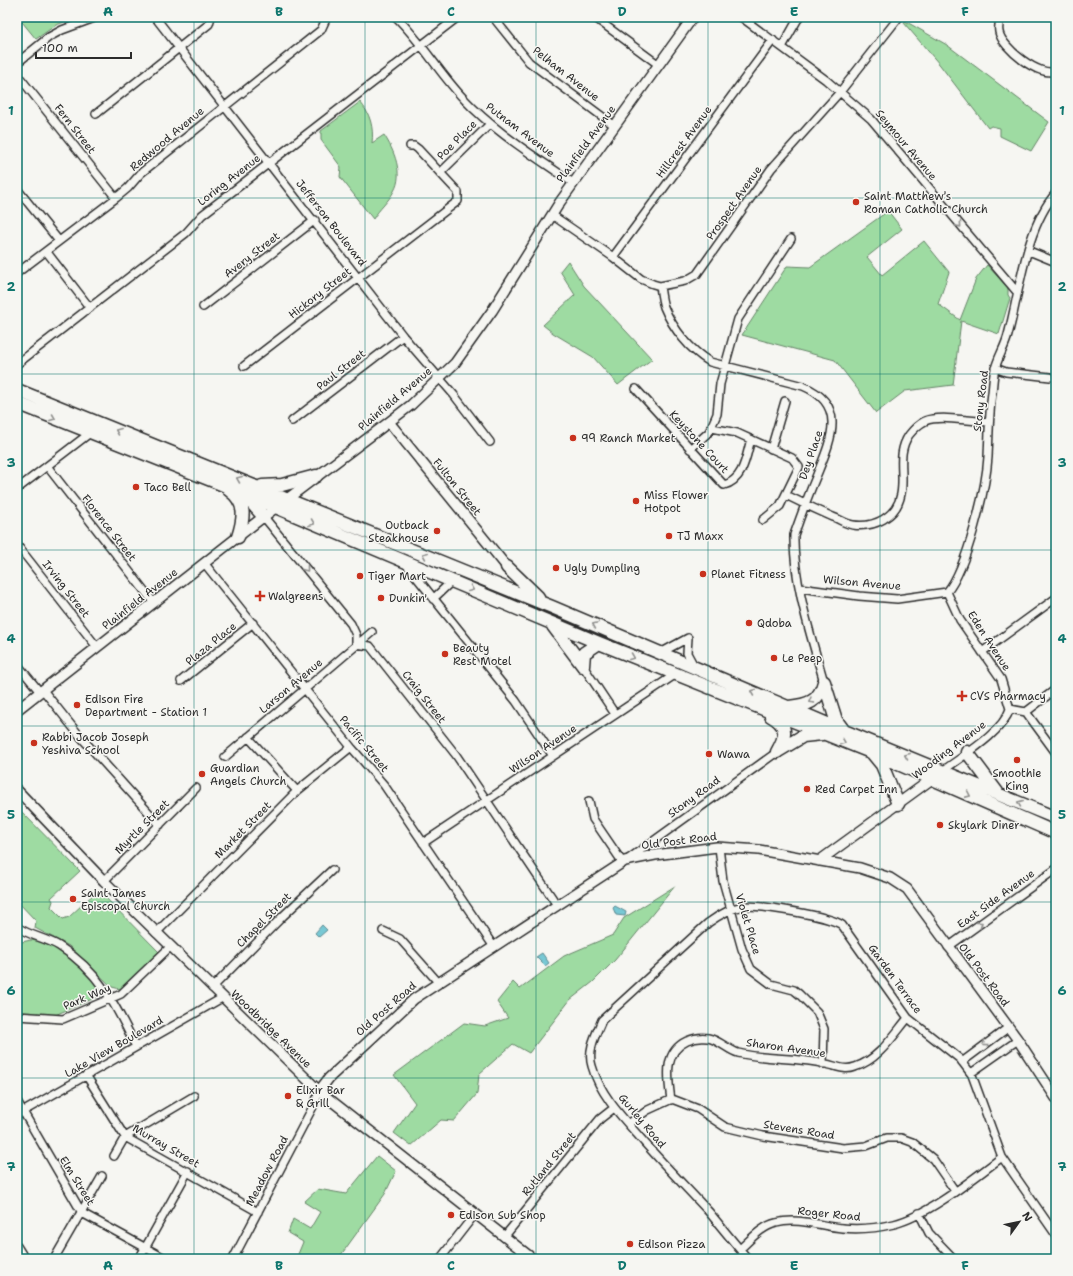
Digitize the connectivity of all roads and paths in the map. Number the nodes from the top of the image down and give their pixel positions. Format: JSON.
{"nodes":[{"id":1,"x":97,"y":17,"type":"edge"},
{"id":2,"x":155,"y":17,"type":"edge"},
{"id":3,"x":211,"y":17,"type":"edge"},
{"id":4,"x":327,"y":17,"type":"edge"},
{"id":5,"x":396,"y":17,"type":"edge"},
{"id":6,"x":458,"y":17,"type":"edge"},
{"id":7,"x":493,"y":17,"type":"edge"},
{"id":8,"x":693,"y":17,"type":"edge"},
{"id":9,"x":741,"y":17,"type":"edge"},
{"id":10,"x":799,"y":17,"type":"edge"},
{"id":11,"x":899,"y":17,"type":"edge"},
{"id":12,"x":1001,"y":17,"type":"edge"},
{"id":13,"x":597,"y":18,"type":"edge"},
{"id":14,"x":772,"y":40,"type":"junction"},
{"id":15,"x":422,"y":46,"type":"junction"},
{"id":16,"x":782,"y":47,"type":"junction"},
{"id":17,"x":180,"y":48,"type":"junction"},
{"id":18,"x":17,"y":63,"type":"edge"},
{"id":19,"x":659,"y":65,"type":"junction"},
{"id":20,"x":1056,"y":71,"type":"edge"},
{"id":21,"x":17,"y":74,"type":"edge"},
{"id":22,"x":840,"y":92,"type":"junction"},
{"id":23,"x":226,"y":105,"type":"junction"},
{"id":24,"x":96,"y":114,"type":"dead end"},
{"id":25,"x":490,"y":124,"type":"junction"},
{"id":26,"x":615,"y":126,"type":"junction"},
{"id":27,"x":410,"y":146,"type":"dead end"},
{"id":28,"x":270,"y":163,"type":"junction"},
{"id":29,"x":440,"y":173,"type":"junction"},
{"id":30,"x":573,"y":183,"type":"junction"},
{"id":31,"x":17,"y":189,"type":"edge"},
{"id":32,"x":1056,"y":193,"type":"edge"},
{"id":33,"x":116,"y":198,"type":"junction"},
{"id":34,"x":552,"y":214,"type":"junction"},
{"id":35,"x":315,"y":220,"type":"junction"},
{"id":36,"x":791,"y":239,"type":"dead end"},
{"id":37,"x":59,"y":242,"type":"junction"},
{"id":38,"x":1029,"y":250,"type":"junction"},
{"id":39,"x":46,"y":251,"type":"junction"},
{"id":40,"x":613,"y":257,"type":"junction"},
{"id":41,"x":1056,"y":262,"type":"edge"},
{"id":42,"x":17,"y":273,"type":"edge"},
{"id":43,"x":359,"y":277,"type":"junction"},
{"id":44,"x":660,"y":286,"type":"junction"},
{"id":45,"x":1017,"y":292,"type":"junction"},
{"id":46,"x":203,"y":307,"type":"dead end"},
{"id":47,"x":90,"y":308,"type":"junction"},
{"id":48,"x":403,"y":336,"type":"junction"},
{"id":49,"x":17,"y":364,"type":"edge"},
{"id":50,"x":244,"y":366,"type":"dead end"},
{"id":51,"x":726,"y":366,"type":"junction"},
{"id":52,"x":995,"y":368,"type":"junction"},
{"id":53,"x":1050,"y":377,"type":"dead end"},
{"id":54,"x":439,"y":379,"type":"junction"},
{"id":55,"x":636,"y":389,"type":"dead end"},
{"id":56,"x":17,"y":390,"type":"edge"},
{"id":57,"x":784,"y":401,"type":"dead end"},
{"id":58,"x":17,"y":403,"type":"edge"},
{"id":59,"x":292,"y":420,"type":"dead end"},
{"id":60,"x":389,"y":422,"type":"junction"},
{"id":61,"x":988,"y":422,"type":"junction"},
{"id":62,"x":712,"y":428,"type":"junction"},
{"id":63,"x":90,"y":433,"type":"junction"},
{"id":64,"x":751,"y":439,"type":"junction"},
{"id":65,"x":490,"y":442,"type":"dead end"},
{"id":66,"x":690,"y":449,"type":"junction"},
{"id":67,"x":771,"y":449,"type":"junction"},
{"id":68,"x":47,"y":466,"type":"junction"},
{"id":69,"x":316,"y":476,"type":"junction"},
{"id":70,"x":221,"y":484,"type":"junction"},
{"id":71,"x":258,"y":487,"type":"junction"},
{"id":72,"x":17,"y":489,"type":"edge"},
{"id":73,"x":244,"y":494,"type":"junction"},
{"id":74,"x":786,"y":495,"type":"junction"},
{"id":75,"x":288,"y":499,"type":"junction"},
{"id":76,"x":805,"y":504,"type":"junction"},
{"id":77,"x":276,"y":508,"type":"junction"},
{"id":78,"x":264,"y":517,"type":"junction"},
{"id":79,"x":763,"y":520,"type":"dead end"},
{"id":80,"x":238,"y":537,"type":"junction"},
{"id":81,"x":17,"y":545,"type":"edge"},
{"id":82,"x":404,"y":562,"type":"junction"},
{"id":83,"x":205,"y":564,"type":"junction"},
{"id":84,"x":507,"y":567,"type":"junction"},
{"id":85,"x":452,"y":581,"type":"junction"},
{"id":86,"x":497,"y":584,"type":"junction"},
{"id":87,"x":800,"y":588,"type":"junction"},
{"id":88,"x":947,"y":592,"type":"junction"},
{"id":89,"x":1056,"y":598,"type":"edge"},
{"id":90,"x":434,"y":600,"type":"junction"},
{"id":91,"x":154,"y":603,"type":"junction"},
{"id":92,"x":552,"y":607,"type":"junction"},
{"id":93,"x":531,"y":615,"type":"junction"},
{"id":94,"x":253,"y":623,"type":"junction"},
{"id":95,"x":372,"y":632,"type":"dead end"},
{"id":96,"x":599,"y":643,"type":"junction"},
{"id":97,"x":356,"y":644,"type":"junction"},
{"id":98,"x":97,"y":647,"type":"junction"},
{"id":99,"x":657,"y":651,"type":"junction"},
{"id":100,"x":982,"y":652,"type":"junction"},
{"id":101,"x":17,"y":664,"type":"edge"},
{"id":102,"x":583,"y":666,"type":"junction"},
{"id":103,"x":698,"y":668,"type":"junction"},
{"id":104,"x":676,"y":674,"type":"junction"},
{"id":105,"x":182,"y":681,"type":"dead end"},
{"id":106,"x":824,"y":682,"type":"junction"},
{"id":107,"x":305,"y":688,"type":"junction"},
{"id":108,"x":1056,"y":690,"type":"edge"},
{"id":109,"x":41,"y":691,"type":"junction"},
{"id":110,"x":749,"y":704,"type":"junction"},
{"id":111,"x":789,"y":707,"type":"junction"},
{"id":112,"x":17,"y":710,"type":"edge"},
{"id":113,"x":1010,"y":710,"type":"junction"},
{"id":114,"x":1026,"y":712,"type":"junction"},
{"id":115,"x":615,"y":714,"type":"junction"},
{"id":116,"x":844,"y":731,"type":"junction"},
{"id":117,"x":823,"y":734,"type":"junction"},
{"id":118,"x":248,"y":737,"type":"junction"},
{"id":119,"x":351,"y":746,"type":"junction"},
{"id":120,"x":777,"y":752,"type":"junction"},
{"id":121,"x":967,"y":752,"type":"junction"},
{"id":122,"x":873,"y":753,"type":"junction"},
{"id":123,"x":1056,"y":753,"type":"edge"},
{"id":124,"x":553,"y":756,"type":"junction"},
{"id":125,"x":225,"y":757,"type":"dead end"},
{"id":126,"x":944,"y":770,"type":"junction"},
{"id":127,"x":933,"y":779,"type":"junction"},
{"id":128,"x":196,"y":788,"type":"dead end"},
{"id":129,"x":17,"y":790,"type":"edge"},
{"id":130,"x":297,"y":791,"type":"junction"},
{"id":131,"x":997,"y":793,"type":"junction"},
{"id":132,"x":486,"y":801,"type":"junction"},
{"id":133,"x":589,"y":801,"type":"dead end"},
{"id":134,"x":898,"y":804,"type":"junction"},
{"id":135,"x":1056,"y":818,"type":"edge"},
{"id":136,"x":160,"y":825,"type":"junction"},
{"id":137,"x":1056,"y":833,"type":"edge"},
{"id":138,"x":423,"y":843,"type":"junction"},
{"id":139,"x":719,"y":847,"type":"junction"},
{"id":140,"x":819,"y":861,"type":"junction"},
{"id":141,"x":624,"y":862,"type":"junction"},
{"id":142,"x":1056,"y":869,"type":"edge"},
{"id":143,"x":332,"y":870,"type":"dead end"},
{"id":144,"x":104,"y":881,"type":"junction"},
{"id":145,"x":557,"y":905,"type":"junction"},
{"id":146,"x":731,"y":910,"type":"junction"},
{"id":147,"x":17,"y":927,"type":"edge"},
{"id":148,"x":383,"y":931,"type":"dead end"},
{"id":149,"x":156,"y":933,"type":"junction"},
{"id":150,"x":170,"y":947,"type":"junction"},
{"id":151,"x":494,"y":947,"type":"junction"},
{"id":152,"x":948,"y":947,"type":"junction"},
{"id":153,"x":438,"y":982,"type":"junction"},
{"id":154,"x":212,"y":988,"type":"junction"},
{"id":155,"x":111,"y":998,"type":"junction"},
{"id":156,"x":222,"y":998,"type":"junction"},
{"id":157,"x":17,"y":1016,"type":"edge"},
{"id":158,"x":908,"y":1018,"type":"junction"},
{"id":159,"x":1009,"y":1027,"type":"junction"},
{"id":160,"x":1018,"y":1040,"type":"junction"},
{"id":161,"x":136,"y":1046,"type":"junction"},
{"id":162,"x":962,"y":1062,"type":"junction"},
{"id":163,"x":823,"y":1064,"type":"junction"},
{"id":164,"x":971,"y":1073,"type":"junction"},
{"id":165,"x":86,"y":1075,"type":"junction"},
{"id":166,"x":319,"y":1091,"type":"junction"},
{"id":167,"x":194,"y":1096,"type":"dead end"},
{"id":168,"x":1056,"y":1098,"type":"edge"},
{"id":169,"x":17,"y":1100,"type":"edge"},
{"id":170,"x":671,"y":1100,"type":"junction"},
{"id":171,"x":614,"y":1108,"type":"junction"},
{"id":172,"x":20,"y":1113,"type":"edge"},
{"id":173,"x":628,"y":1124,"type":"junction"},
{"id":174,"x":125,"y":1137,"type":"junction"},
{"id":175,"x":114,"y":1156,"type":"dead end"},
{"id":176,"x":1002,"y":1157,"type":"junction"},
{"id":177,"x":188,"y":1171,"type":"junction"},
{"id":178,"x":102,"y":1176,"type":"dead end"},
{"id":179,"x":955,"y":1191,"type":"junction"},
{"id":180,"x":258,"y":1212,"type":"junction"},
{"id":181,"x":82,"y":1213,"type":"junction"},
{"id":182,"x":919,"y":1213,"type":"junction"},
{"id":183,"x":475,"y":1214,"type":"junction"},
{"id":184,"x":1056,"y":1235,"type":"edge"},
{"id":185,"x":504,"y":1237,"type":"junction"},
{"id":186,"x":17,"y":1246,"type":"edge"},
{"id":187,"x":145,"y":1248,"type":"junction"},
{"id":188,"x":740,"y":1249,"type":"junction"},
{"id":189,"x":25,"y":1259,"type":"edge"},
{"id":190,"x":54,"y":1259,"type":"edge"},
{"id":191,"x":139,"y":1259,"type":"edge"},
{"id":192,"x":166,"y":1259,"type":"edge"},
{"id":193,"x":232,"y":1259,"type":"edge"},
{"id":194,"x":440,"y":1259,"type":"edge"},
{"id":195,"x":533,"y":1259,"type":"edge"},
{"id":196,"x":748,"y":1259,"type":"edge"},
{"id":197,"x":954,"y":1259,"type":"edge"}],
"edges":[{"from":1,"to":18,"type":"street"},
{"from":2,"to":17,"type":"street","name":"Jefferson Boulevard"},
{"from":3,"to":17,"type":"street"},
{"from":4,"to":23,"type":"street","name":"Redwood Avenue"},
{"from":5,"to":15,"type":"street","name":"Putnam Avenue"},
{"from":6,"to":15,"type":"street","name":"Loring Avenue"},
{"from":7,"to":26,"type":"street","name":"Pelham Avenue"},
{"from":8,"to":19,"type":"street","name":"Plainfield Avenue"},
{"from":9,"to":14,"type":"street","name":"Seymour Avenue"},
{"from":10,"to":16,"type":"street"},
{"from":11,"to":22,"type":"street","name":"Prospect Avenue"},
{"from":12,"to":20,"type":"street"},
{"from":13,"to":19,"type":"street"},
{"from":14,"to":16,"type":"street","name":"Seymour Avenue"},
{"from":14,"to":40,"type":"street","name":"Hillcrest Avenue"},
{"from":15,"to":25,"type":"street","name":"Putnam Avenue"},
{"from":15,"to":28,"type":"street","name":"Loring Avenue"},
{"from":16,"to":22,"type":"street","name":"Seymour Avenue"},
{"from":17,"to":23,"type":"street","name":"Jefferson Boulevard"},
{"from":17,"to":24,"type":"street"},
{"from":19,"to":26,"type":"street","name":"Plainfield Avenue"},
{"from":21,"to":33,"type":"street","name":"Fern Street"},
{"from":22,"to":44,"type":"street","name":"Prospect Avenue"},
{"from":22,"to":45,"type":"street","name":"Seymour Avenue","one_way":true},
{"from":23,"to":28,"type":"street","name":"Jefferson Boulevard"},
{"from":23,"to":33,"type":"street","name":"Redwood Avenue"},
{"from":25,"to":29,"type":"street","name":"Poe Place"},
{"from":25,"to":30,"type":"street","name":"Putnam Avenue"},
{"from":26,"to":30,"type":"street","name":"Plainfield Avenue"},
{"from":27,"to":29,"type":"street"},
{"from":28,"to":35,"type":"street","name":"Jefferson Boulevard"},
{"from":28,"to":47,"type":"street","name":"Loring Avenue"},
{"from":29,"to":43,"type":"street","name":"Hickory Street"},
{"from":30,"to":34,"type":"street","name":"Plainfield Avenue"},
{"from":31,"to":37,"type":"street"},
{"from":32,"to":38,"type":"street","name":"Stony Road"},
{"from":33,"to":37,"type":"street","name":"Redwood Avenue"},
{"from":34,"to":40,"type":"street"},
{"from":34,"to":54,"type":"street","name":"Plainfield Avenue"},
{"from":35,"to":43,"type":"street","name":"Jefferson Boulevard"},
{"from":35,"to":46,"type":"street","name":"Avery Street"},
{"from":36,"to":51,"type":"street"},
{"from":37,"to":39,"type":"street","name":"Redwood Avenue"},
{"from":38,"to":41,"type":"street"},
{"from":38,"to":45,"type":"street","name":"Stony Road"},
{"from":39,"to":42,"type":"street","name":"Redwood Avenue"},
{"from":39,"to":47,"type":"street"},
{"from":40,"to":44,"type":"street"},
{"from":43,"to":48,"type":"street","name":"Jefferson Boulevard"},
{"from":43,"to":50,"type":"street","name":"Hickory Street"},
{"from":44,"to":51,"type":"street","name":"Dey Place"},
{"from":45,"to":52,"type":"street","name":"Stony Road"},
{"from":47,"to":49,"type":"street","name":"Loring Avenue"},
{"from":48,"to":54,"type":"street","name":"Jefferson Boulevard"},
{"from":48,"to":59,"type":"street","name":"Paul Street"},
{"from":51,"to":62,"type":"street"},
{"from":51,"to":76,"type":"street","name":"Dey Place"},
{"from":52,"to":53,"type":"street"},
{"from":52,"to":61,"type":"street","name":"Stony Road"},
{"from":54,"to":60,"type":"street","name":"Plainfield Avenue"},
{"from":54,"to":65,"type":"street","name":"Jefferson Boulevard"},
{"from":55,"to":66,"type":"street","name":"Keystone Court"},
{"from":71,"to":56,"type":"highway","one_way":true},
{"from":57,"to":67,"type":"street"},
{"from":58,"to":63,"type":"highway","one_way":true},
{"from":60,"to":69,"type":"street","name":"Plainfield Avenue"},
{"from":60,"to":84,"type":"street","name":"Fulton Street"},
{"from":61,"to":76,"type":"street"},
{"from":61,"to":88,"type":"street","name":"Stony Road"},
{"from":62,"to":64,"type":"street"},
{"from":62,"to":66,"type":"street"},
{"from":63,"to":68,"type":"street"},
{"from":63,"to":70,"type":"highway"},
{"from":64,"to":66,"type":"street","name":"Keystone Court"},
{"from":64,"to":67,"type":"street"},
{"from":67,"to":74,"type":"street"},
{"from":68,"to":72,"type":"street"},
{"from":68,"to":91,"type":"street","name":"Florence Street"},
{"from":69,"to":71,"type":"highway"},
{"from":69,"to":75,"type":"street","name":"Plainfield Avenue"},
{"from":70,"to":73,"type":"highway"},
{"from":70,"to":80,"type":"highway"},
{"from":71,"to":75,"type":"highway"},
{"from":73,"to":77,"type":"highway"},
{"from":73,"to":78,"type":"highway"},
{"from":74,"to":76,"type":"street"},
{"from":74,"to":79,"type":"street"},
{"from":75,"to":77,"type":"street","name":"Plainfield Avenue"},
{"from":86,"to":75,"type":"highway","one_way":true},
{"from":76,"to":87,"type":"street","name":"Dey Place"},
{"from":77,"to":78,"type":"street","name":"Plainfield Avenue"},
{"from":77,"to":82,"type":"highway","one_way":true},
{"from":78,"to":80,"type":"street","name":"Plainfield Avenue"},
{"from":78,"to":97,"type":"street","one_way":true},
{"from":80,"to":83,"type":"street","name":"Plainfield Avenue"},
{"from":81,"to":98,"type":"street","name":"Irving Street"},
{"from":82,"to":85,"type":"highway"},
{"from":82,"to":90,"type":"street"},
{"from":83,"to":91,"type":"street","name":"Plainfield Avenue"},
{"from":83,"to":94,"type":"street","name":"Pacific Street"},
{"from":84,"to":86,"type":"highway"},
{"from":84,"to":92,"type":"highway"},
{"from":85,"to":90,"type":"street"},
{"from":85,"to":93,"type":"highway","one_way":true},
{"from":86,"to":92,"type":"highway"},
{"from":87,"to":88,"type":"street","name":"Wilson Avenue"},
{"from":87,"to":106,"type":"street","name":"Dey Place"},
{"from":88,"to":100,"type":"street","name":"Eden Avenue"},
{"from":89,"to":100,"type":"street"},
{"from":90,"to":124,"type":"street"},
{"from":91,"to":98,"type":"street","name":"Plainfield Avenue"},
{"from":99,"to":92,"type":"highway","one_way":true},
{"from":93,"to":96,"type":"highway"},
{"from":93,"to":102,"type":"highway"},
{"from":94,"to":105,"type":"street","name":"Plaza Place"},
{"from":94,"to":107,"type":"street","name":"Pacific Street"},
{"from":95,"to":97,"type":"street","name":"Larson Avenue"},
{"from":96,"to":102,"type":"highway"},
{"from":96,"to":104,"type":"highway","one_way":true},
{"from":97,"to":107,"type":"street","name":"Larson Avenue"},
{"from":97,"to":132,"type":"street","name":"Craig Street"},
{"from":98,"to":109,"type":"street","name":"Plainfield Avenue"},
{"from":99,"to":103,"type":"highway"},
{"from":99,"to":103,"type":"street"},
{"from":100,"to":113,"type":"street","name":"Eden Avenue"},
{"from":101,"to":109,"type":"street"},
{"from":102,"to":115,"type":"street"},
{"from":111,"to":103,"type":"highway","one_way":true},
{"from":104,"to":110,"type":"highway"},
{"from":104,"to":115,"type":"street","name":"Wilson Avenue"},
{"from":106,"to":111,"type":"highway","one_way":true},
{"from":106,"to":116,"type":"highway"},
{"from":107,"to":118,"type":"street","name":"Larson Avenue"},
{"from":107,"to":119,"type":"street","name":"Pacific Street"},
{"from":108,"to":114,"type":"street"},
{"from":109,"to":112,"type":"street","name":"Plainfield Avenue"},
{"from":109,"to":136,"type":"street"},
{"from":110,"to":117,"type":"highway"},
{"from":110,"to":120,"type":"highway"},
{"from":111,"to":116,"type":"highway"},
{"from":113,"to":114,"type":"street"},
{"from":113,"to":121,"type":"street","name":"Wooding Avenue"},
{"from":114,"to":123,"type":"street"},
{"from":115,"to":124,"type":"street","name":"Wilson Avenue"},
{"from":126,"to":116,"type":"highway","one_way":true},
{"from":117,"to":120,"type":"highway"},
{"from":117,"to":122,"type":"highway","one_way":true},
{"from":118,"to":125,"type":"street","name":"Larson Avenue"},
{"from":118,"to":130,"type":"street"},
{"from":119,"to":130,"type":"street","name":"Market Street"},
{"from":119,"to":138,"type":"street","name":"Pacific Street"},
{"from":120,"to":141,"type":"street","name":"Stony Road"},
{"from":121,"to":126,"type":"street","name":"Wooding Avenue"},
{"from":121,"to":131,"type":"highway"},
{"from":122,"to":127,"type":"highway"},
{"from":122,"to":134,"type":"highway"},
{"from":124,"to":132,"type":"street","name":"Wilson Avenue"},
{"from":126,"to":127,"type":"street","name":"Wooding Avenue"},
{"from":126,"to":131,"type":"highway"},
{"from":127,"to":134,"type":"street","name":"Wooding Avenue"},
{"from":127,"to":137,"type":"highway","one_way":true},
{"from":128,"to":136,"type":"street","name":"Myrtle Street"},
{"from":129,"to":144,"type":"street","name":"Woodbridge Avenue"},
{"from":130,"to":149,"type":"street","name":"Market Street"},
{"from":135,"to":131,"type":"highway","one_way":true},
{"from":132,"to":138,"type":"street","name":"Wilson Avenue"},
{"from":132,"to":145,"type":"street","name":"Craig Street"},
{"from":133,"to":141,"type":"street"},
{"from":134,"to":140,"type":"street","name":"Wooding Avenue"},
{"from":136,"to":144,"type":"street","name":"Myrtle Street"},
{"from":138,"to":151,"type":"street","name":"Pacific Street"},
{"from":139,"to":140,"type":"street","name":"Old Post Road"},
{"from":139,"to":141,"type":"street","name":"Old Post Road"},
{"from":139,"to":146,"type":"street","name":"Violet Place"},
{"from":140,"to":152,"type":"street","name":"Old Post Road"},
{"from":141,"to":145,"type":"street","name":"Old Post Road"},
{"from":152,"to":142,"type":"street","name":"East Side Avenue","one_way":true},
{"from":143,"to":154,"type":"street","name":"Chapel Street"},
{"from":144,"to":149,"type":"street","name":"Woodbridge Avenue"},
{"from":145,"to":151,"type":"street","name":"Old Post Road"},
{"from":146,"to":158,"type":"street","name":"Garden Terrace"},
{"from":146,"to":163,"type":"street","name":"Violet Place"},
{"from":146,"to":171,"type":"street","name":"Gurley Road"},
{"from":147,"to":155,"type":"street"},
{"from":148,"to":153,"type":"street"},
{"from":149,"to":150,"type":"street","name":"Woodbridge Avenue"},
{"from":150,"to":154,"type":"street","name":"Woodbridge Avenue"},
{"from":150,"to":155,"type":"street","name":"Park Way"},
{"from":151,"to":153,"type":"street","name":"Old Post Road"},
{"from":152,"to":159,"type":"street","name":"Old Post Road"},
{"from":153,"to":166,"type":"street","name":"Old Post Road"},
{"from":154,"to":156,"type":"street","name":"Woodbridge Avenue"},
{"from":155,"to":157,"type":"street","name":"Park Way"},
{"from":155,"to":161,"type":"street"},
{"from":156,"to":161,"type":"street","name":"Lake View Boulevard"},
{"from":156,"to":166,"type":"street","name":"Woodbridge Avenue"},
{"from":158,"to":162,"type":"street","name":"Garden Terrace"},
{"from":158,"to":163,"type":"street","name":"Sharon Avenue"},
{"from":159,"to":160,"type":"street","name":"Old Post Road"},
{"from":159,"to":162,"type":"street","one_way":true},
{"from":160,"to":164,"type":"street"},
{"from":160,"to":168,"type":"street","name":"Old Post Road"},
{"from":161,"to":165,"type":"street","name":"Lake View Boulevard"},
{"from":162,"to":164,"type":"street","name":"Garden Terrace"},
{"from":163,"to":170,"type":"street","name":"Sharon Avenue"},
{"from":164,"to":176,"type":"street","name":"Garden Terrace"},
{"from":165,"to":172,"type":"street","name":"Lake View Boulevard"},
{"from":165,"to":174,"type":"street","name":"Murray Street"},
{"from":166,"to":180,"type":"street","name":"Meadow Road"},
{"from":166,"to":183,"type":"street","name":"Woodbridge Avenue"},
{"from":167,"to":174,"type":"street"},
{"from":169,"to":172,"type":"street","name":"Elm Street"},
{"from":170,"to":173,"type":"street"},
{"from":170,"to":179,"type":"street","name":"Stevens Road"},
{"from":171,"to":173,"type":"street","name":"Gurley Road"},
{"from":171,"to":185,"type":"street","name":"Rutland Street"},
{"from":172,"to":181,"type":"street","name":"Elm Street"},
{"from":173,"to":188,"type":"street","name":"Gurley Road"},
{"from":174,"to":175,"type":"street"},
{"from":174,"to":177,"type":"street","name":"Murray Street"},
{"from":176,"to":179,"type":"street","name":"Roger Road"},
{"from":176,"to":184,"type":"street","name":"Garden Terrace"},
{"from":177,"to":180,"type":"street","name":"Murray Street"},
{"from":177,"to":187,"type":"street"},
{"from":178,"to":181,"type":"street"},
{"from":179,"to":182,"type":"street","name":"Roger Road"},
{"from":180,"to":193,"type":"street","name":"Meadow Road"},
{"from":181,"to":187,"type":"street","name":"Elm Street"},
{"from":181,"to":190,"type":"street"},
{"from":182,"to":188,"type":"street","name":"Roger Road"},
{"from":182,"to":197,"type":"street"},
{"from":183,"to":185,"type":"street","name":"Woodbridge Avenue"},
{"from":183,"to":194,"type":"street"},
{"from":185,"to":195,"type":"street","name":"Woodbridge Avenue"},
{"from":186,"to":189,"type":"street"},
{"from":187,"to":191,"type":"street"},
{"from":187,"to":192,"type":"street","name":"Elm Street"},
{"from":188,"to":196,"type":"street","name":"Gurley Road"}]}
